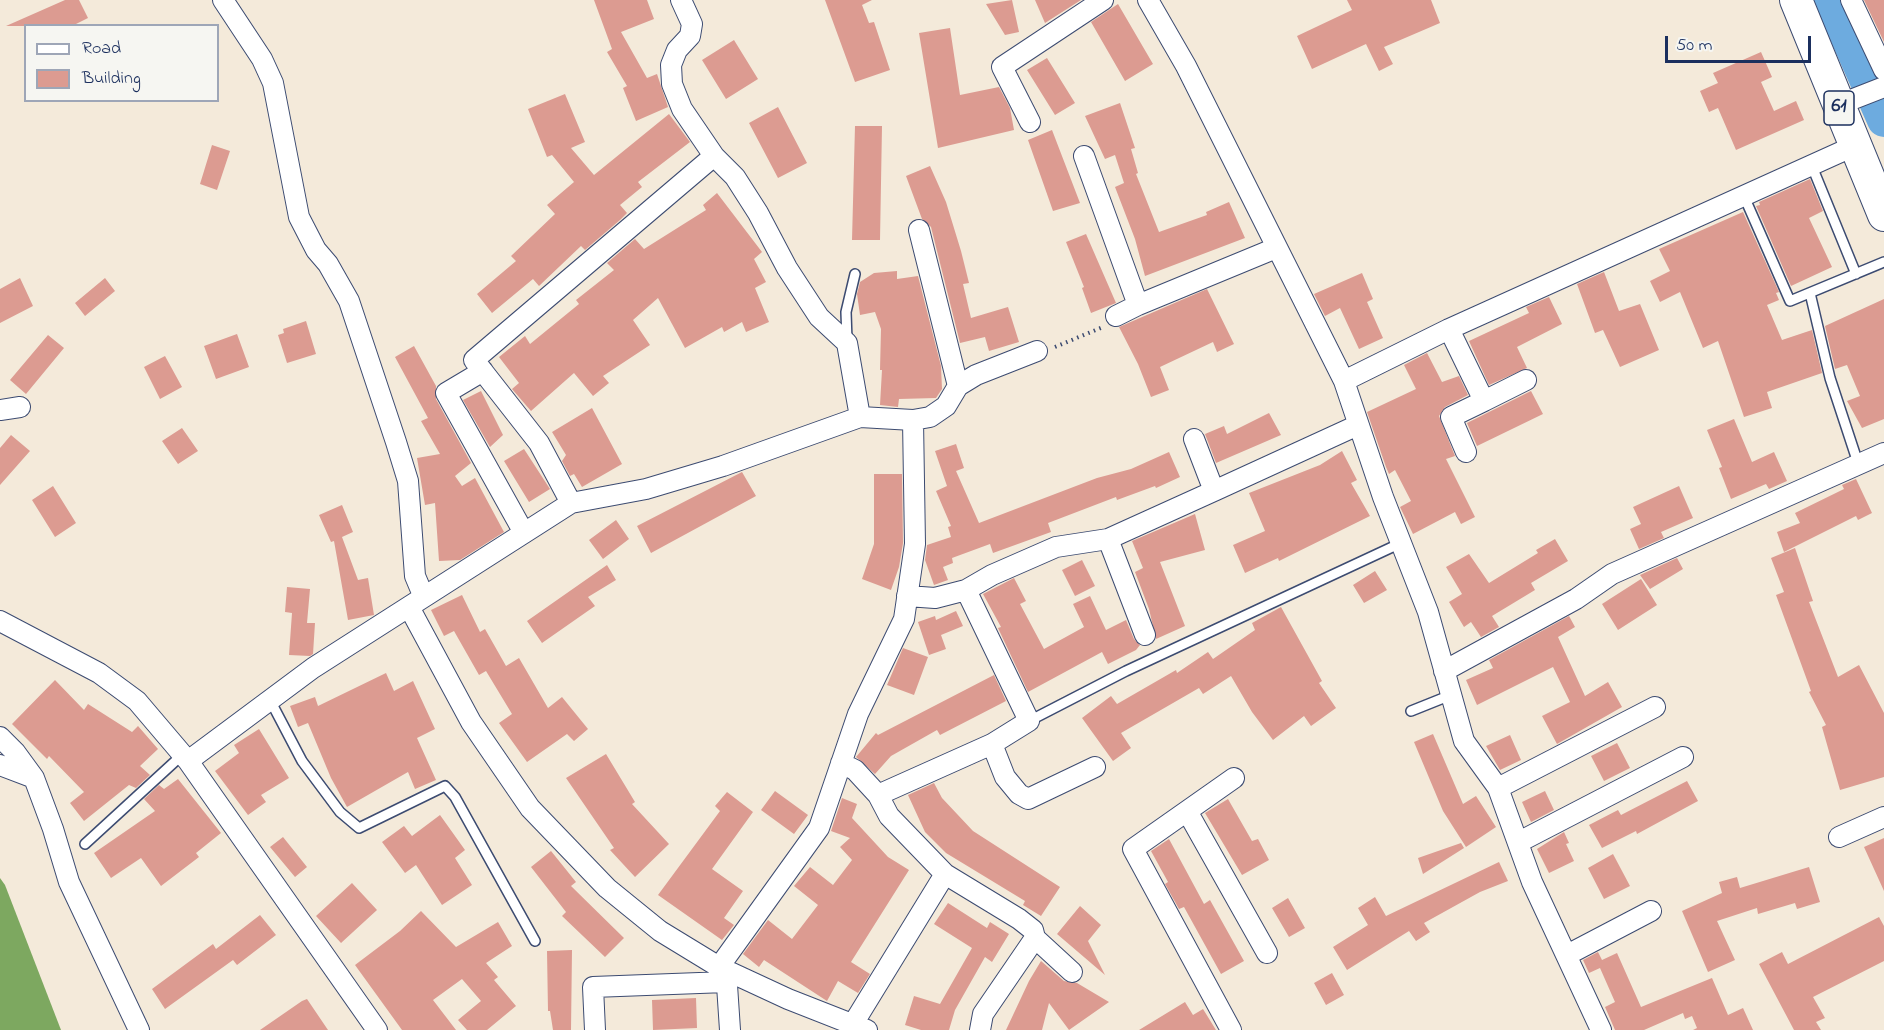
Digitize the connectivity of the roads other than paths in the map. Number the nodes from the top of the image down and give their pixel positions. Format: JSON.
{"nodes":[{"id":1,"x":223,"y":0,"type":"edge"},
{"id":2,"x":681,"y":0,"type":"edge"},
{"id":3,"x":1103,"y":0,"type":"edge"},
{"id":4,"x":1148,"y":0,"type":"edge"},
{"id":5,"x":1796,"y":0,"type":"edge"},
{"id":6,"x":1851,"y":0,"type":"edge"},
{"id":7,"x":1884,"y":70,"type":"edge"},
{"id":8,"x":1884,"y":87,"type":"edge"},
{"id":9,"x":1847,"y":102,"type":"junction"},
{"id":10,"x":1030,"y":122,"type":"dead end"},
{"id":11,"x":1854,"y":146,"type":"junction"},
{"id":12,"x":714,"y":156,"type":"junction"},
{"id":13,"x":1084,"y":156,"type":"dead end"},
{"id":14,"x":1811,"y":164,"type":"junction"},
{"id":15,"x":1743,"y":194,"type":"junction"},
{"id":16,"x":1884,"y":214,"type":"edge"},
{"id":17,"x":919,"y":230,"type":"dead end"},
{"id":18,"x":1276,"y":248,"type":"junction"},
{"id":19,"x":1884,"y":262,"type":"edge"},
{"id":20,"x":855,"y":274,"type":"dead end"},
{"id":21,"x":1856,"y":274,"type":"junction"},
{"id":22,"x":1809,"y":293,"type":"junction"},
{"id":23,"x":1138,"y":305,"type":"junction"},
{"id":24,"x":1116,"y":316,"type":"road end"},
{"id":25,"x":1449,"y":329,"type":"junction"},
{"id":26,"x":847,"y":343,"type":"junction"},
{"id":27,"x":1037,"y":351,"type":"road end"},
{"id":28,"x":483,"y":371,"type":"junction"},
{"id":29,"x":1526,"y":380,"type":"dead end"},
{"id":30,"x":1344,"y":381,"type":"junction"},
{"id":31,"x":958,"y":386,"type":"junction"},
{"id":32,"x":1484,"y":401,"type":"junction"},
{"id":33,"x":20,"y":407,"type":"dead end"},
{"id":34,"x":0,"y":410,"type":"edge"},
{"id":35,"x":860,"y":417,"type":"junction"},
{"id":36,"x":913,"y":420,"type":"junction"},
{"id":37,"x":1358,"y":425,"type":"junction"},
{"id":38,"x":1194,"y":439,"type":"dead end"},
{"id":39,"x":1467,"y":452,"type":"dead end"},
{"id":40,"x":1884,"y":453,"type":"edge"},
{"id":41,"x":1858,"y":463,"type":"junction"},
{"id":42,"x":1214,"y":491,"type":"junction"},
{"id":43,"x":571,"y":502,"type":"junction"},
{"id":44,"x":524,"y":533,"type":"junction"},
{"id":45,"x":1108,"y":539,"type":"junction"},
{"id":46,"x":1401,"y":543,"type":"junction"},
{"id":47,"x":966,"y":590,"type":"junction"},
{"id":48,"x":908,"y":596,"type":"junction"},
{"id":49,"x":416,"y":601,"type":"junction"},
{"id":50,"x":0,"y":621,"type":"edge"},
{"id":51,"x":1145,"y":635,"type":"dead end"},
{"id":52,"x":1444,"y":671,"type":"junction"},
{"id":53,"x":1450,"y":695,"type":"junction"},
{"id":54,"x":270,"y":700,"type":"junction"},
{"id":55,"x":1655,"y":707,"type":"dead end"},
{"id":56,"x":1411,"y":711,"type":"dead end"},
{"id":57,"x":1029,"y":721,"type":"junction"},
{"id":58,"x":0,"y":737,"type":"edge"},
{"id":59,"x":992,"y":744,"type":"junction"},
{"id":60,"x":1683,"y":757,"type":"dead end"},
{"id":61,"x":185,"y":758,"type":"junction"},
{"id":62,"x":841,"y":763,"type":"junction"},
{"id":63,"x":0,"y":765,"type":"edge"},
{"id":64,"x":1095,"y":766,"type":"dead end"},
{"id":65,"x":34,"y":778,"type":"junction"},
{"id":66,"x":1234,"y":778,"type":"dead end"},
{"id":67,"x":1497,"y":788,"type":"junction"},
{"id":68,"x":878,"y":795,"type":"junction"},
{"id":69,"x":1187,"y":811,"type":"junction"},
{"id":70,"x":1884,"y":817,"type":"edge"},
{"id":71,"x":1839,"y":837,"type":"dead end"},
{"id":72,"x":1519,"y":842,"type":"junction"},
{"id":73,"x":85,"y":844,"type":"dead end"},
{"id":74,"x":945,"y":874,"type":"junction"},
{"id":75,"x":1651,"y":911,"type":"dead end"},
{"id":76,"x":1035,"y":938,"type":"junction"},
{"id":77,"x":535,"y":942,"type":"dead end"},
{"id":78,"x":1268,"y":953,"type":"dead end"},
{"id":79,"x":1567,"y":956,"type":"junction"},
{"id":80,"x":1072,"y":972,"type":"dead end"},
{"id":81,"x":724,"y":973,"type":"junction"},
{"id":82,"x":860,"y":1027,"type":"edge"},
{"id":83,"x":140,"y":1030,"type":"edge"},
{"id":84,"x":377,"y":1030,"type":"edge"},
{"id":85,"x":595,"y":1030,"type":"edge"},
{"id":86,"x":729,"y":1030,"type":"edge"},
{"id":87,"x":980,"y":1030,"type":"edge"},
{"id":88,"x":1231,"y":1030,"type":"edge"},
{"id":89,"x":1601,"y":1030,"type":"edge"}],
"edges":[{"from":1,"to":49,"type":"street"},
{"from":2,"to":12,"type":"street"},
{"from":3,"to":10,"type":"street"},
{"from":4,"to":18,"type":"street"},
{"from":5,"to":9,"type":"main road","number":"61"},
{"from":6,"to":7,"type":"street"},
{"from":8,"to":9,"type":"street"},
{"from":9,"to":11,"type":"main road","number":"61"},
{"from":11,"to":14,"type":"street"},
{"from":11,"to":16,"type":"main road","number":"61"},
{"from":12,"to":26,"type":"street"},
{"from":12,"to":28,"type":"street"},
{"from":13,"to":23,"type":"street"},
{"from":14,"to":15,"type":"street"},
{"from":14,"to":21,"type":"lane"},
{"from":15,"to":22,"type":"lane"},
{"from":15,"to":25,"type":"street"},
{"from":17,"to":31,"type":"street"},
{"from":18,"to":23,"type":"street"},
{"from":18,"to":30,"type":"street"},
{"from":19,"to":21,"type":"lane"},
{"from":20,"to":26,"type":"lane"},
{"from":21,"to":22,"type":"lane"},
{"from":22,"to":41,"type":"lane"},
{"from":23,"to":24,"type":"street"},
{"from":25,"to":30,"type":"street"},
{"from":25,"to":32,"type":"street"},
{"from":26,"to":35,"type":"street"},
{"from":27,"to":31,"type":"street"},
{"from":28,"to":43,"type":"street"},
{"from":28,"to":44,"type":"street"},
{"from":29,"to":32,"type":"street"},
{"from":30,"to":37,"type":"street"},
{"from":31,"to":36,"type":"street"},
{"from":32,"to":39,"type":"street"},
{"from":33,"to":34,"type":"street"},
{"from":35,"to":36,"type":"street"},
{"from":35,"to":43,"type":"street"},
{"from":36,"to":48,"type":"street"},
{"from":37,"to":42,"type":"street"},
{"from":37,"to":46,"type":"street"},
{"from":38,"to":42,"type":"street"},
{"from":40,"to":41,"type":"street"},
{"from":41,"to":52,"type":"street"},
{"from":42,"to":45,"type":"street"},
{"from":43,"to":44,"type":"street"},
{"from":44,"to":49,"type":"street"},
{"from":45,"to":47,"type":"street"},
{"from":45,"to":51,"type":"street"},
{"from":46,"to":52,"type":"street"},
{"from":46,"to":57,"type":"lane"},
{"from":47,"to":48,"type":"street"},
{"from":47,"to":57,"type":"street"},
{"from":48,"to":62,"type":"street"},
{"from":49,"to":54,"type":"street"},
{"from":49,"to":81,"type":"street"},
{"from":50,"to":61,"type":"street"},
{"from":52,"to":53,"type":"street"},
{"from":53,"to":56,"type":"lane"},
{"from":53,"to":67,"type":"street"},
{"from":54,"to":61,"type":"street"},
{"from":54,"to":77,"type":"lane"},
{"from":55,"to":67,"type":"street"},
{"from":57,"to":59,"type":"street"},
{"from":58,"to":65,"type":"street"},
{"from":59,"to":64,"type":"street"},
{"from":59,"to":68,"type":"street"},
{"from":60,"to":72,"type":"street"},
{"from":61,"to":73,"type":"lane"},
{"from":61,"to":84,"type":"street"},
{"from":62,"to":68,"type":"street"},
{"from":62,"to":81,"type":"street"},
{"from":63,"to":65,"type":"street"},
{"from":65,"to":83,"type":"street"},
{"from":66,"to":69,"type":"street"},
{"from":67,"to":72,"type":"street"},
{"from":68,"to":74,"type":"street"},
{"from":69,"to":78,"type":"street"},
{"from":69,"to":88,"type":"street"},
{"from":70,"to":71,"type":"street"},
{"from":72,"to":79,"type":"street"},
{"from":74,"to":76,"type":"street"},
{"from":74,"to":82,"type":"street"},
{"from":75,"to":79,"type":"street"},
{"from":76,"to":80,"type":"street"},
{"from":76,"to":87,"type":"street"},
{"from":79,"to":89,"type":"street"},
{"from":81,"to":82,"type":"street"},
{"from":81,"to":85,"type":"street"},
{"from":81,"to":86,"type":"street"}]}
